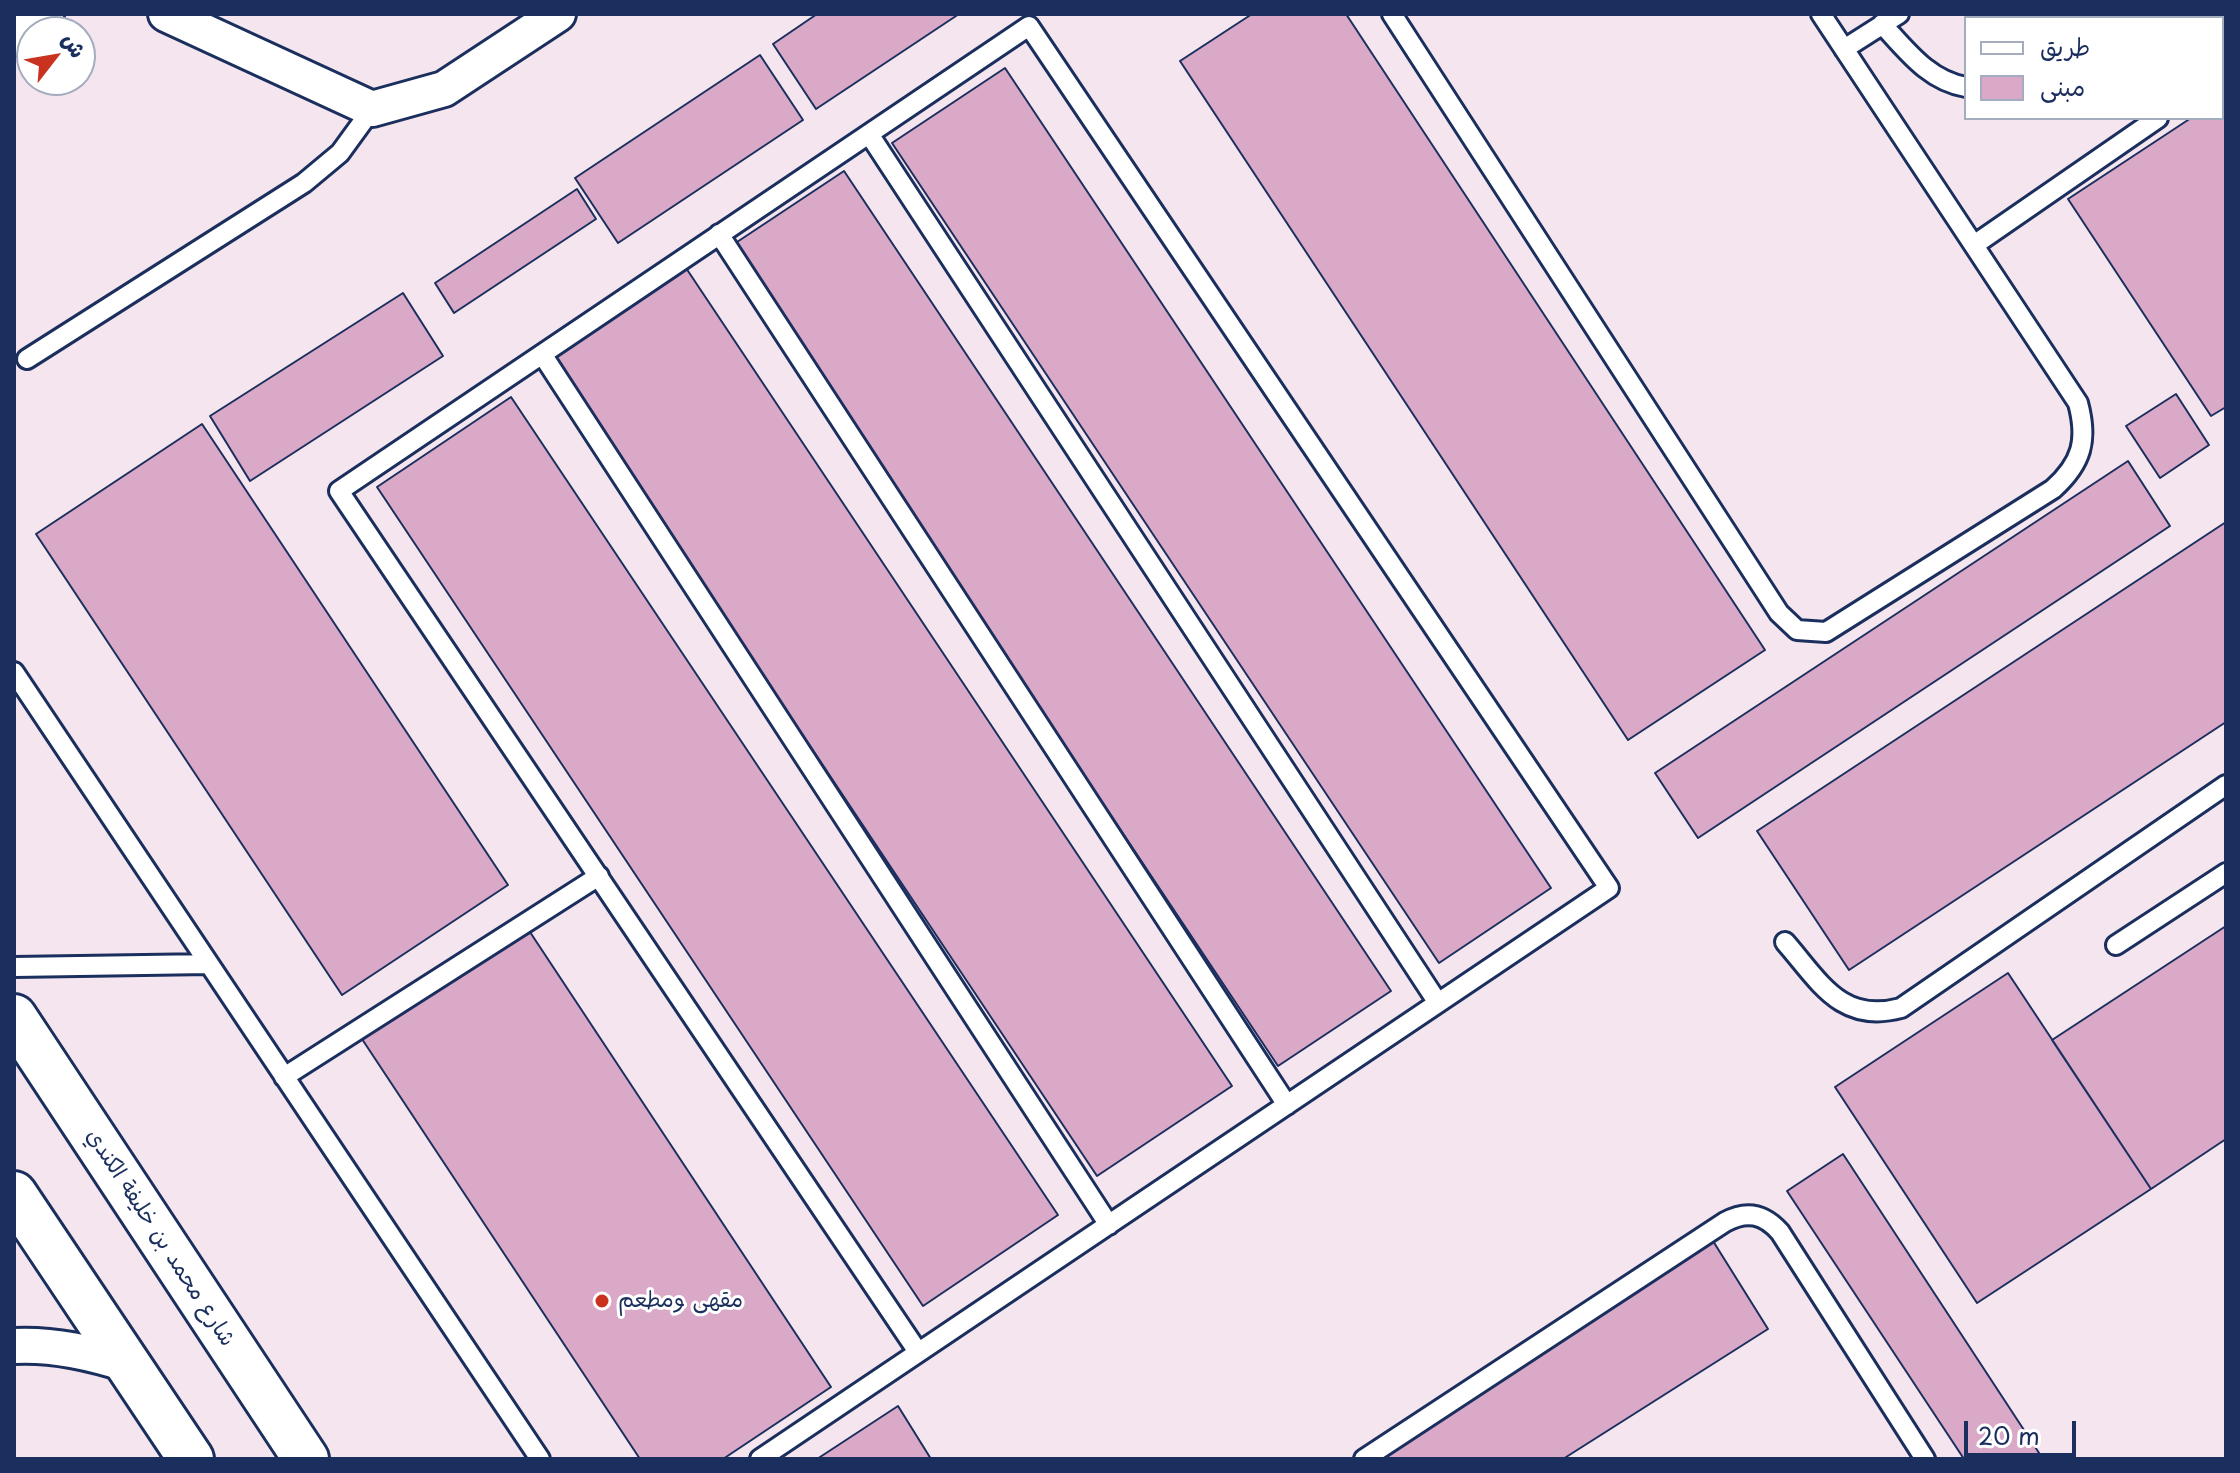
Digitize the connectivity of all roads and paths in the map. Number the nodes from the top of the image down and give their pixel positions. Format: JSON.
{"nodes":[{"id":1,"x":41,"y":14,"type":"edge"},
{"id":2,"x":166,"y":14,"type":"edge"},
{"id":3,"x":558,"y":14,"type":"edge"},
{"id":4,"x":1392,"y":14,"type":"edge"},
{"id":5,"x":1821,"y":14,"type":"edge"},
{"id":6,"x":1899,"y":14,"type":"edge"},
{"id":7,"x":1882,"y":24,"type":"junction"},
{"id":8,"x":14,"y":33,"type":"edge"},
{"id":9,"x":1844,"y":49,"type":"junction"},
{"id":10,"x":1964,"y":87,"type":"edge"},
{"id":11,"x":372,"y":109,"type":"junction"},
{"id":12,"x":2155,"y":120,"type":"edge"},
{"id":13,"x":869,"y":134,"type":"junction"},
{"id":14,"x":719,"y":234,"type":"junction"},
{"id":15,"x":1974,"y":245,"type":"junction"},
{"id":16,"x":542,"y":354,"type":"junction"},
{"id":17,"x":27,"y":359,"type":"dead end"},
{"id":18,"x":14,"y":672,"type":"edge"},
{"id":19,"x":2226,"y":785,"type":"edge"},
{"id":20,"x":2226,"y":873,"type":"edge"},
{"id":21,"x":599,"y":876,"type":"junction"},
{"id":22,"x":1785,"y":942,"type":"dead end"},
{"id":23,"x":2116,"y":945,"type":"dead end"},
{"id":24,"x":209,"y":964,"type":"junction"},
{"id":25,"x":14,"y":967,"type":"edge"},
{"id":26,"x":1438,"y":1003,"type":"junction"},
{"id":27,"x":14,"y":1017,"type":"edge"},
{"id":28,"x":284,"y":1077,"type":"junction"},
{"id":29,"x":1287,"y":1105,"type":"junction"},
{"id":30,"x":14,"y":1194,"type":"edge"},
{"id":31,"x":1109,"y":1225,"type":"junction"},
{"id":32,"x":14,"y":1346,"type":"edge"},
{"id":33,"x":918,"y":1352,"type":"junction"},
{"id":34,"x":130,"y":1365,"type":"junction"},
{"id":35,"x":191,"y":1459,"type":"edge"},
{"id":36,"x":306,"y":1459,"type":"edge"},
{"id":37,"x":540,"y":1459,"type":"edge"},
{"id":38,"x":760,"y":1459,"type":"edge"},
{"id":39,"x":1364,"y":1459,"type":"edge"},
{"id":40,"x":1925,"y":1459,"type":"edge"}],
"edges":[{"from":1,"to":8,"type":"main road"},
{"from":2,"to":11,"type":"street"},
{"from":3,"to":11,"type":"street"},
{"from":4,"to":15,"type":"lane"},
{"from":5,"to":9,"type":"lane"},
{"from":6,"to":7,"type":"lane"},
{"from":7,"to":9,"type":"lane"},
{"from":7,"to":10,"type":"lane"},
{"from":9,"to":15,"type":"lane"},
{"from":11,"to":17,"type":"lane"},
{"from":12,"to":15,"type":"lane"},
{"from":13,"to":14,"type":"lane"},
{"from":13,"to":26,"type":"lane"},
{"from":13,"to":26,"type":"lane"},
{"from":14,"to":16,"type":"lane"},
{"from":14,"to":29,"type":"lane"},
{"from":16,"to":21,"type":"lane"},
{"from":16,"to":31,"type":"lane"},
{"from":18,"to":24,"type":"lane"},
{"from":19,"to":22,"type":"lane"},
{"from":20,"to":23,"type":"lane"},
{"from":21,"to":28,"type":"lane"},
{"from":21,"to":33,"type":"lane"},
{"from":24,"to":25,"type":"lane"},
{"from":24,"to":28,"type":"lane"},
{"from":26,"to":29,"type":"lane"},
{"from":27,"to":36,"type":"main road","name":"شارع محمد بن خليفة الكندي"},
{"from":28,"to":37,"type":"lane"},
{"from":29,"to":31,"type":"lane"},
{"from":30,"to":34,"type":"main road"},
{"from":31,"to":33,"type":"lane"},
{"from":32,"to":34,"type":"street"},
{"from":33,"to":38,"type":"lane"},
{"from":34,"to":35,"type":"main road"},
{"from":39,"to":40,"type":"lane"}]}
